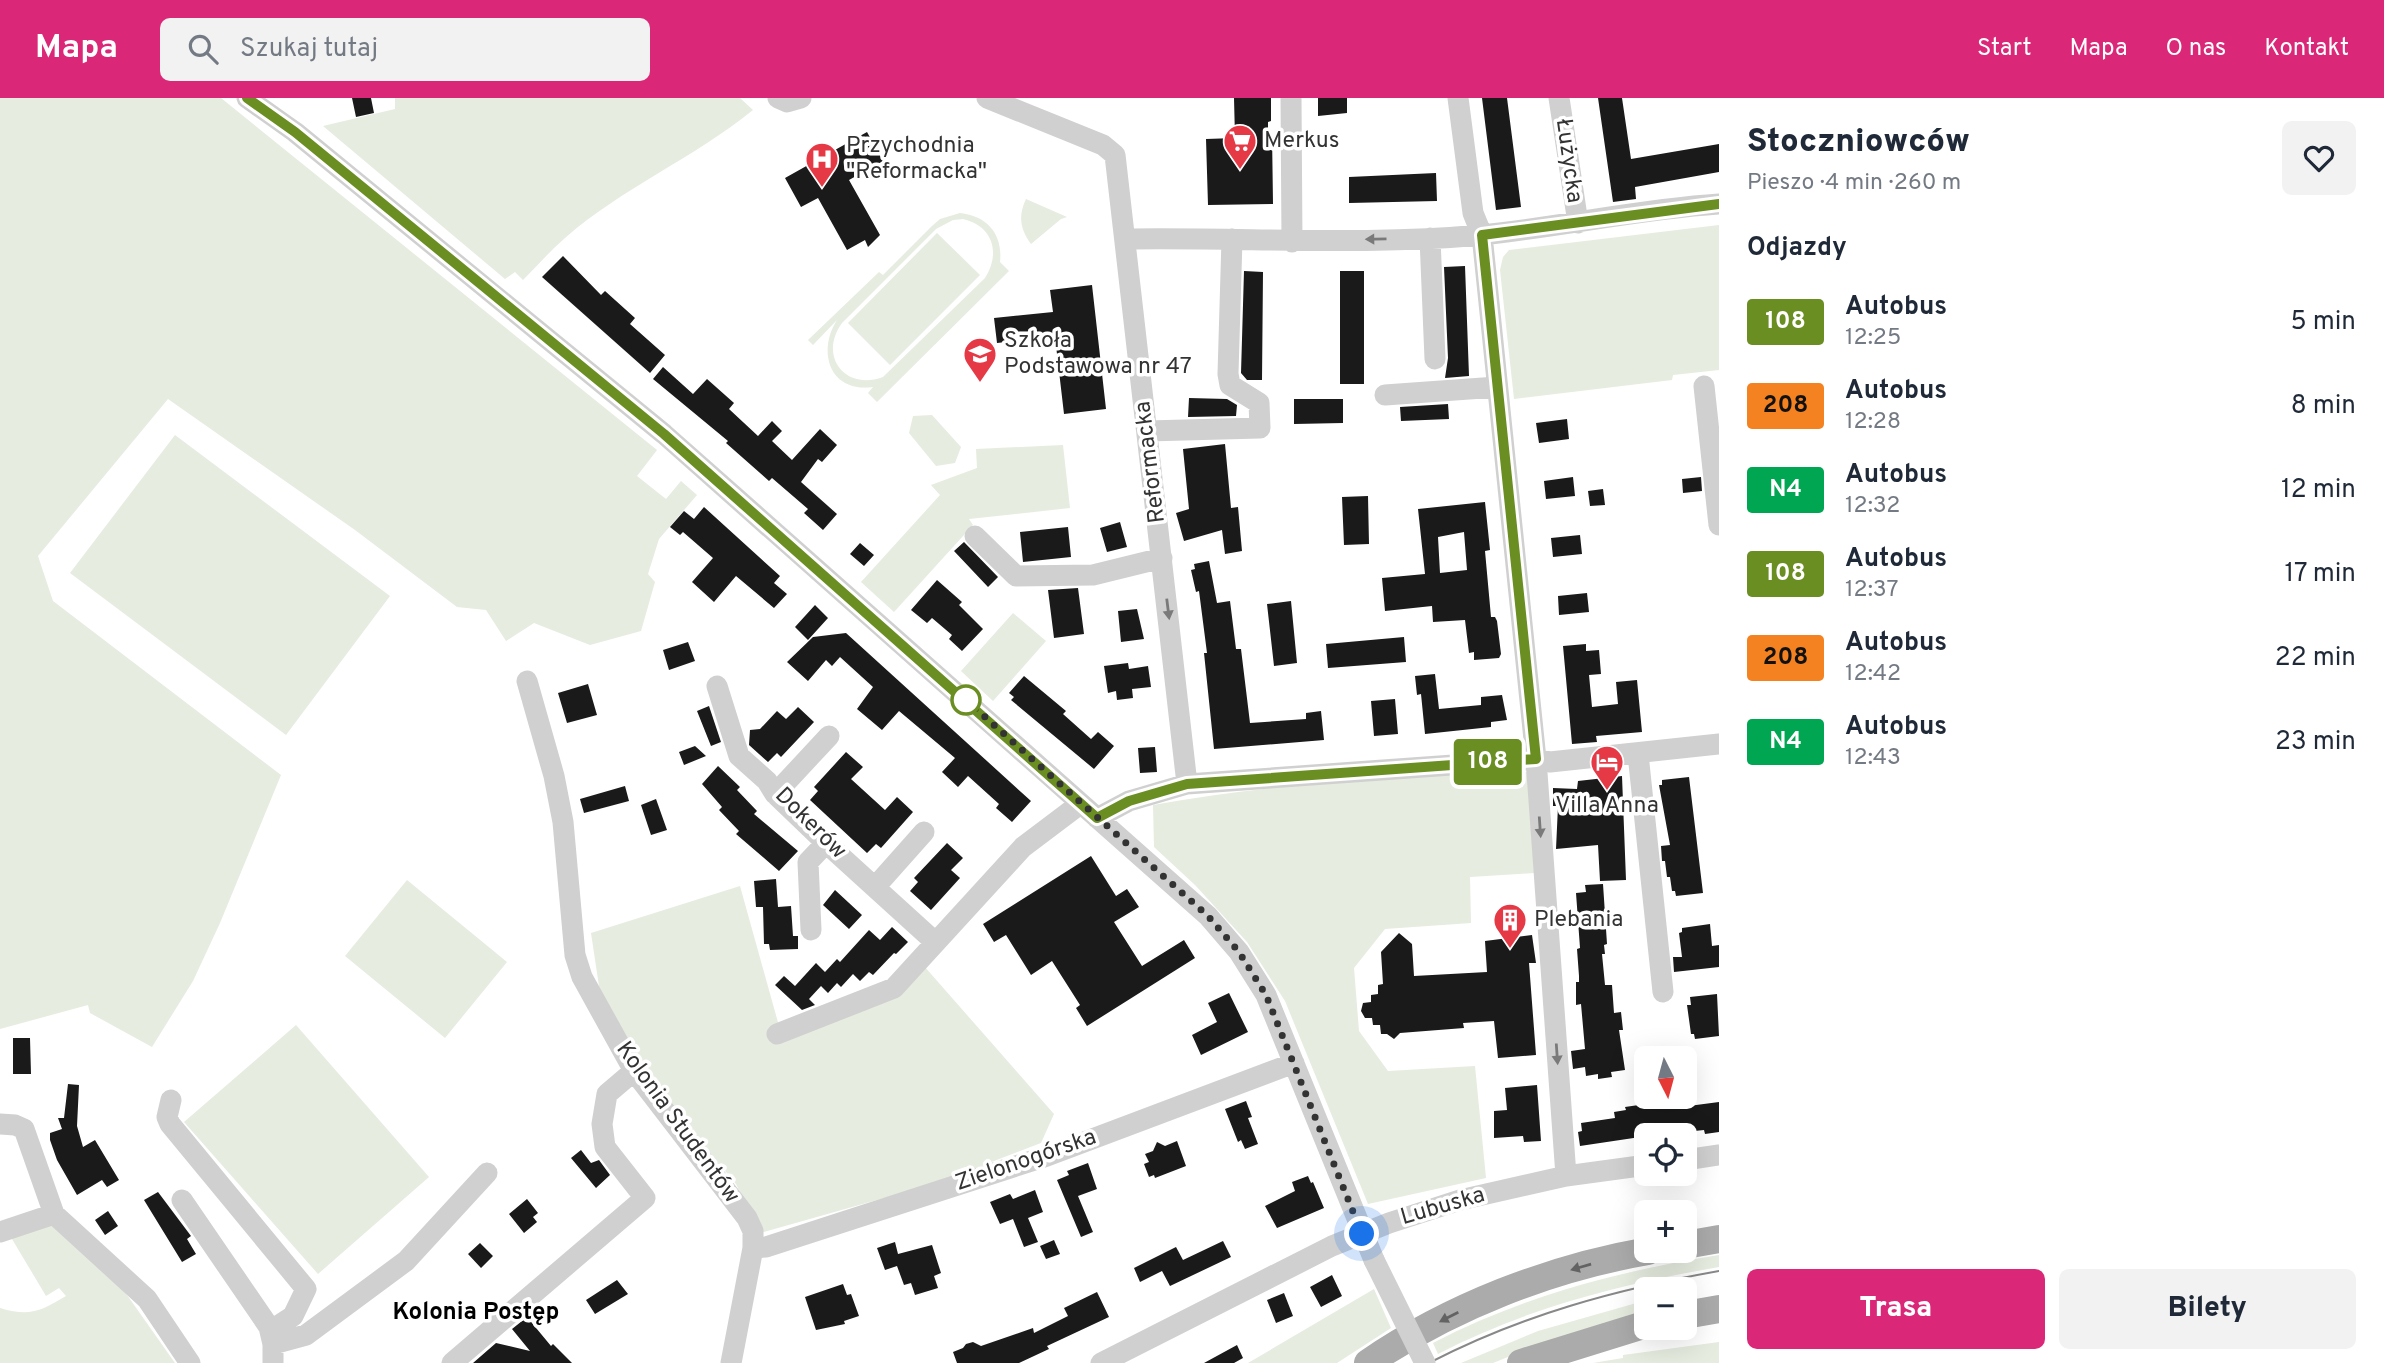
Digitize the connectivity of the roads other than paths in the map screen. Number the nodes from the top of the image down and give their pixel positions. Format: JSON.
{"nodes":[{"id":1,"x":247,"y":98,"type":"edge"},
{"id":2,"x":778,"y":98,"type":"edge"},
{"id":3,"x":801,"y":98,"type":"edge"},
{"id":4,"x":1291,"y":98,"type":"edge"},
{"id":5,"x":1458,"y":98,"type":"edge"},
{"id":6,"x":1559,"y":98,"type":"edge"},
{"id":7,"x":996,"y":100,"type":"edge"},
{"id":8,"x":1719,"y":204,"type":"edge"},
{"id":9,"x":1578,"y":223,"type":"junction"},
{"id":10,"x":1482,"y":235,"type":"junction"},
{"id":11,"x":1430,"y":238,"type":"junction"},
{"id":12,"x":1125,"y":239,"type":"junction"},
{"id":13,"x":1232,"y":240,"type":"junction"},
{"id":14,"x":1292,"y":242,"type":"junction"},
{"id":15,"x":1435,"y":359,"type":"dead end"},
{"id":16,"x":1704,"y":386,"type":"dead end"},
{"id":17,"x":1497,"y":387,"type":"junction"},
{"id":18,"x":1385,"y":395,"type":"dead end"},
{"id":19,"x":1147,"y":432,"type":"junction"},
{"id":20,"x":1717,"y":491,"type":"edge"},
{"id":21,"x":1719,"y":525,"type":"edge"},
{"id":22,"x":975,"y":536,"type":"dead end"},
{"id":23,"x":1162,"y":558,"type":"junction"},
{"id":24,"x":527,"y":681,"type":"dead end"},
{"id":25,"x":717,"y":685,"type":"dead end"},
{"id":26,"x":829,"y":736,"type":"dead end"},
{"id":27,"x":1719,"y":744,"type":"edge"},
{"id":28,"x":1638,"y":754,"type":"junction"},
{"id":29,"x":1536,"y":759,"type":"junction"},
{"id":30,"x":1187,"y":784,"type":"junction"},
{"id":31,"x":775,"y":794,"type":"junction"},
{"id":32,"x":1080,"y":804,"type":"junction"},
{"id":33,"x":1097,"y":818,"type":"junction"},
{"id":34,"x":924,"y":832,"type":"dead end"},
{"id":35,"x":826,"y":843,"type":"junction"},
{"id":36,"x":876,"y":886,"type":"junction"},
{"id":37,"x":811,"y":930,"type":"dead end"},
{"id":38,"x":935,"y":942,"type":"junction"},
{"id":39,"x":1663,"y":992,"type":"dead end"},
{"id":40,"x":777,"y":1034,"type":"dead end"},
{"id":41,"x":1294,"y":1063,"type":"junction"},
{"id":42,"x":634,"y":1071,"type":"junction"},
{"id":43,"x":171,"y":1100,"type":"dead end"},
{"id":44,"x":0,"y":1124,"type":"edge"},
{"id":45,"x":1719,"y":1155,"type":"edge"},
{"id":46,"x":1697,"y":1158,"type":"edge"},
{"id":47,"x":1634,"y":1167,"type":"edge"},
{"id":48,"x":487,"y":1174,"type":"dead end"},
{"id":49,"x":1566,"y":1176,"type":"junction"},
{"id":50,"x":182,"y":1200,"type":"dead end"},
{"id":51,"x":54,"y":1214,"type":"junction"},
{"id":52,"x":0,"y":1232,"type":"edge"},
{"id":53,"x":1362,"y":1234,"type":"junction"},
{"id":54,"x":1719,"y":1239,"type":"edge"},
{"id":55,"x":1697,"y":1243,"type":"edge"},
{"id":56,"x":753,"y":1248,"type":"junction"},
{"id":57,"x":1634,"y":1254,"type":"edge"},
{"id":58,"x":1719,"y":1309,"type":"edge"},
{"id":59,"x":1697,"y":1313,"type":"edge"},
{"id":60,"x":1634,"y":1328,"type":"edge"},
{"id":61,"x":272,"y":1346,"type":"edge"},
{"id":62,"x":190,"y":1363,"type":"edge"},
{"id":63,"x":452,"y":1363,"type":"edge"},
{"id":64,"x":731,"y":1363,"type":"edge"},
{"id":65,"x":1101,"y":1363,"type":"edge"},
{"id":66,"x":1368,"y":1363,"type":"edge"},
{"id":67,"x":1425,"y":1363,"type":"edge"},
{"id":68,"x":1521,"y":1363,"type":"edge"}],
"edges":[{"from":1,"to":32,"type":"street"},
{"from":2,"to":3,"type":"street"},
{"from":4,"to":14,"type":"street"},
{"from":5,"to":10,"type":"street"},
{"from":6,"to":9,"type":"street","name":"Łużycka"},
{"from":7,"to":12,"type":"street","name":"Reformacka"},
{"from":8,"to":9,"type":"street"},
{"from":9,"to":10,"type":"street"},
{"from":10,"to":11,"type":"street"},
{"from":10,"to":17,"type":"street"},
{"from":11,"to":14,"type":"street","one_way":true},
{"from":11,"to":15,"type":"street"},
{"from":12,"to":13,"type":"street"},
{"from":12,"to":19,"type":"street","name":"Reformacka"},
{"from":13,"to":14,"type":"street"},
{"from":13,"to":19,"type":"street"},
{"from":16,"to":20,"type":"street"},
{"from":17,"to":18,"type":"street"},
{"from":17,"to":29,"type":"street"},
{"from":19,"to":23,"type":"street","name":"Reformacka"},
{"from":20,"to":21,"type":"street"},
{"from":22,"to":23,"type":"street"},
{"from":23,"to":30,"type":"street","name":"Reformacka","one_way":true},
{"from":24,"to":42,"type":"street","name":"Kolonia Studentów"},
{"from":25,"to":31,"type":"street","name":"Dokerów"},
{"from":26,"to":31,"type":"street"},
{"from":27,"to":28,"type":"street"},
{"from":28,"to":29,"type":"street"},
{"from":28,"to":39,"type":"street"},
{"from":29,"to":30,"type":"street"},
{"from":29,"to":49,"type":"street","one_way":true},
{"from":30,"to":33,"type":"street"},
{"from":31,"to":35,"type":"street","name":"Dokerów"},
{"from":32,"to":33,"type":"street"},
{"from":32,"to":38,"type":"street"},
{"from":33,"to":41,"type":"street"},
{"from":34,"to":36,"type":"street"},
{"from":35,"to":36,"type":"street","name":"Dokerów"},
{"from":35,"to":37,"type":"street"},
{"from":36,"to":38,"type":"street","name":"Dokerów"},
{"from":38,"to":40,"type":"street"},
{"from":41,"to":53,"type":"street"},
{"from":41,"to":56,"type":"street","name":"Zielonogórska"},
{"from":42,"to":56,"type":"street","name":"Kolonia Studentów"},
{"from":42,"to":63,"type":"street"},
{"from":43,"to":61,"type":"street"},
{"from":44,"to":51,"type":"street"},
{"from":45,"to":46,"type":"street"},
{"from":47,"to":49,"type":"street","name":"Lubuska"},
{"from":48,"to":61,"type":"street"},
{"from":49,"to":53,"type":"street","name":"Lubuska"},
{"from":50,"to":61,"type":"street"},
{"from":51,"to":52,"type":"street"},
{"from":51,"to":62,"type":"street"},
{"from":53,"to":65,"type":"street","name":"Lubuska"},
{"from":53,"to":67,"type":"street","bridge":true},
{"from":54,"to":55,"type":"main road"},
{"from":56,"to":64,"type":"street","name":"Kolonia Studentów"},
{"from":57,"to":66,"type":"main road","one_way":true},
{"from":58,"to":59,"type":"main road"},
{"from":60,"to":68,"type":"main road"}]}
